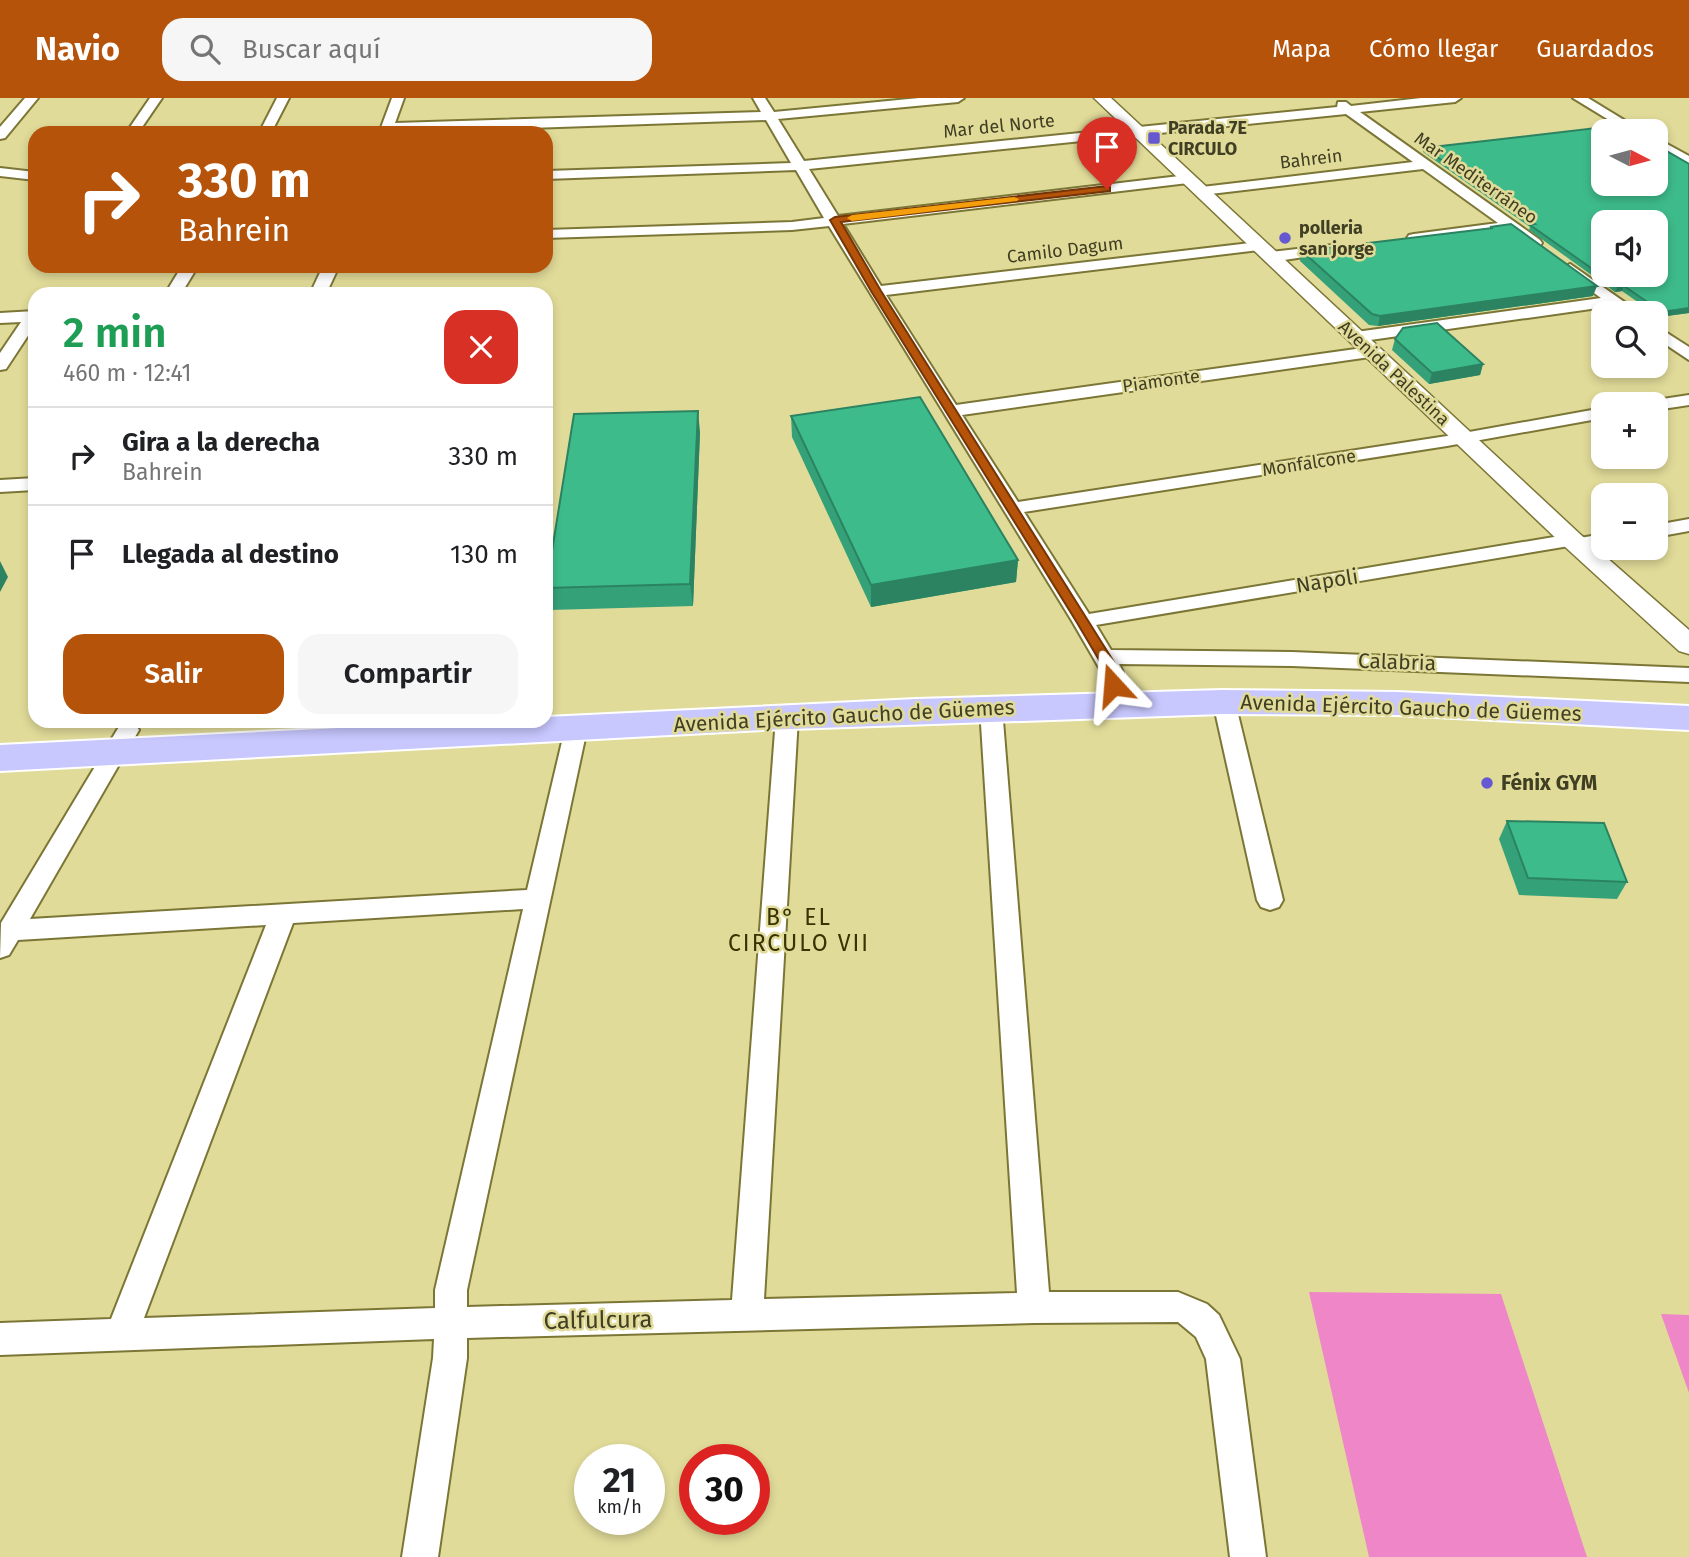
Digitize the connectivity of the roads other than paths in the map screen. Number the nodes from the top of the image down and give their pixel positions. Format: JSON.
{"nodes":[{"id":1,"x":32,"y":98,"type":"edge"},
{"id":2,"x":156,"y":98,"type":"edge"},
{"id":3,"x":283,"y":98,"type":"edge"},
{"id":4,"x":398,"y":98,"type":"edge"},
{"id":5,"x":759,"y":98,"type":"edge"},
{"id":6,"x":958,"y":98,"type":"edge"},
{"id":7,"x":1102,"y":98,"type":"edge"},
{"id":8,"x":1332,"y":98,"type":"edge"},
{"id":9,"x":1455,"y":98,"type":"edge"},
{"id":10,"x":1579,"y":98,"type":"edge"},
{"id":11,"x":1348,"y":110,"type":"junction"},
{"id":12,"x":769,"y":117,"type":"junction"},
{"id":13,"x":1615,"y":119,"type":"edge"},
{"id":14,"x":137,"y":126,"type":"edge"},
{"id":15,"x":269,"y":126,"type":"edge"},
{"id":16,"x":388,"y":126,"type":"edge"},
{"id":17,"x":504,"y":126,"type":"edge"},
{"id":18,"x":1138,"y":131,"type":"junction"},
{"id":19,"x":0,"y":135,"type":"edge"},
{"id":20,"x":1668,"y":149,"type":"edge"},
{"id":21,"x":1689,"y":162,"type":"edge"},
{"id":22,"x":1424,"y":165,"type":"junction"},
{"id":23,"x":801,"y":166,"type":"junction"},
{"id":24,"x":0,"y":172,"type":"edge"},
{"id":25,"x":553,"y":174,"type":"edge"},
{"id":26,"x":28,"y":175,"type":"edge"},
{"id":27,"x":1195,"y":185,"type":"junction"},
{"id":28,"x":835,"y":220,"type":"junction"},
{"id":29,"x":1510,"y":226,"type":"junction"},
{"id":30,"x":553,"y":234,"type":"edge"},
{"id":31,"x":1404,"y":240,"type":"edge"},
{"id":32,"x":1351,"y":247,"type":"edge"},
{"id":33,"x":1265,"y":252,"type":"junction"},
{"id":34,"x":876,"y":291,"type":"junction"},
{"id":35,"x":1615,"y":301,"type":"edge"},
{"id":36,"x":1591,"y":305,"type":"edge"},
{"id":37,"x":28,"y":316,"type":"edge"},
{"id":38,"x":0,"y":318,"type":"edge"},
{"id":39,"x":28,"y":325,"type":"edge"},
{"id":40,"x":1668,"y":340,"type":"edge"},
{"id":41,"x":1363,"y":345,"type":"junction"},
{"id":42,"x":1689,"y":355,"type":"edge"},
{"id":43,"x":0,"y":365,"type":"edge"},
{"id":44,"x":1689,"y":400,"type":"edge"},
{"id":45,"x":1668,"y":403,"type":"edge"},
{"id":46,"x":952,"y":411,"type":"junction"},
{"id":47,"x":1591,"y":416,"type":"edge"},
{"id":48,"x":1464,"y":438,"type":"junction"},
{"id":49,"x":28,"y":484,"type":"edge"},
{"id":50,"x":0,"y":486,"type":"edge"},
{"id":51,"x":1014,"y":508,"type":"junction"},
{"id":52,"x":1689,"y":525,"type":"edge"},
{"id":53,"x":1668,"y":529,"type":"edge"},
{"id":54,"x":1591,"y":541,"type":"edge"},
{"id":55,"x":1574,"y":542,"type":"junction"},
{"id":56,"x":1083,"y":621,"type":"junction"},
{"id":57,"x":1689,"y":645,"type":"edge"},
{"id":58,"x":1109,"y":671,"type":"junction"},
{"id":59,"x":1689,"y":675,"type":"edge"},
{"id":60,"x":1689,"y":700,"type":"edge"},
{"id":61,"x":1224,"y":702,"type":"junction"},
{"id":62,"x":991,"y":708,"type":"junction"},
{"id":63,"x":553,"y":710,"type":"edge"},
{"id":64,"x":787,"y":718,"type":"junction"},
{"id":65,"x":1689,"y":718,"type":"edge"},
{"id":66,"x":242,"y":728,"type":"edge"},
{"id":67,"x":576,"y":729,"type":"junction"},
{"id":68,"x":0,"y":735,"type":"edge"},
{"id":69,"x":120,"y":741,"type":"junction"},
{"id":70,"x":0,"y":758,"type":"edge"},
{"id":71,"x":536,"y":899,"type":"junction"},
{"id":72,"x":1270,"y":900,"type":"dead end"},
{"id":73,"x":283,"y":915,"type":"junction"},
{"id":74,"x":5,"y":939,"type":"edge"},
{"id":75,"x":1034,"y":1308,"type":"junction"},
{"id":76,"x":747,"y":1317,"type":"junction"},
{"id":77,"x":450,"y":1323,"type":"junction"},
{"id":78,"x":121,"y":1335,"type":"junction"},
{"id":79,"x":0,"y":1339,"type":"edge"},
{"id":80,"x":420,"y":1557,"type":"edge"},
{"id":81,"x":1248,"y":1557,"type":"edge"}],
"edges":[{"from":1,"to":19,"type":"street"},
{"from":2,"to":14,"type":"street"},
{"from":3,"to":15,"type":"street"},
{"from":4,"to":16,"type":"street"},
{"from":5,"to":12,"type":"street"},
{"from":6,"to":12,"type":"street"},
{"from":7,"to":18,"type":"street","name":"Avenida Palestina"},
{"from":8,"to":11,"type":"street","name":"Mar Mediterráneo"},
{"from":9,"to":11,"type":"street","name":"Mar del Norte"},
{"from":10,"to":13,"type":"street"},
{"from":11,"to":18,"type":"street","name":"Mar del Norte"},
{"from":11,"to":22,"type":"street","name":"Mar Mediterráneo"},
{"from":12,"to":17,"type":"street"},
{"from":12,"to":23,"type":"street"},
{"from":18,"to":23,"type":"street","name":"Mar del Norte"},
{"from":18,"to":27,"type":"street","name":"Avenida Palestina"},
{"from":20,"to":21,"type":"street"},
{"from":22,"to":27,"type":"street","name":"Bahrein"},
{"from":22,"to":29,"type":"street","name":"Mar Mediterráneo"},
{"from":23,"to":25,"type":"street","name":"Mar del Norte"},
{"from":23,"to":28,"type":"street"},
{"from":24,"to":26,"type":"street"},
{"from":27,"to":28,"type":"street","name":"Bahrein"},
{"from":27,"to":33,"type":"street","name":"Avenida Palestina"},
{"from":28,"to":30,"type":"street","name":"Bahrein"},
{"from":28,"to":34,"type":"street"},
{"from":29,"to":31,"type":"street"},
{"from":29,"to":35,"type":"street","name":"Mar Mediterráneo"},
{"from":32,"to":33,"type":"street","name":"Camilo Dagum"},
{"from":33,"to":34,"type":"street","name":"Camilo Dagum"},
{"from":33,"to":41,"type":"street","name":"Avenida Palestina"},
{"from":34,"to":46,"type":"street"},
{"from":36,"to":41,"type":"street","name":"Piamonte"},
{"from":37,"to":38,"type":"street"},
{"from":39,"to":43,"type":"street"},
{"from":40,"to":42,"type":"street"},
{"from":41,"to":46,"type":"street","name":"Piamonte"},
{"from":41,"to":48,"type":"street","name":"Avenida Palestina"},
{"from":44,"to":45,"type":"street"},
{"from":46,"to":51,"type":"street"},
{"from":47,"to":48,"type":"street","name":"Monfalcone"},
{"from":48,"to":51,"type":"street","name":"Monfalcone"},
{"from":48,"to":55,"type":"street","name":"Avenida Palestina"},
{"from":49,"to":50,"type":"street"},
{"from":51,"to":56,"type":"street"},
{"from":52,"to":53,"type":"street"},
{"from":54,"to":55,"type":"street","name":"Napoli"},
{"from":55,"to":56,"type":"street","name":"Napoli"},
{"from":55,"to":57,"type":"street","name":"Avenida Palestina"},
{"from":56,"to":58,"type":"street"},
{"from":58,"to":59,"type":"street","name":"Calabria"},
{"from":58,"to":60,"type":"main road","name":"Avenida Ejército Gaucho de Güemes"},
{"from":58,"to":63,"type":"main road","name":"Avenida Ejército Gaucho de Güemes"},
{"from":61,"to":62,"type":"main road","name":"Avenida Ejército Gaucho de Güemes"},
{"from":61,"to":65,"type":"main road","name":"Avenida Ejército Gaucho de Güemes"},
{"from":61,"to":72,"type":"street"},
{"from":62,"to":64,"type":"main road","name":"Avenida Ejército Gaucho de Güemes"},
{"from":62,"to":75,"type":"street"},
{"from":64,"to":67,"type":"main road","name":"Avenida Ejército Gaucho de Güemes"},
{"from":64,"to":76,"type":"street"},
{"from":66,"to":69,"type":"main road","name":"Avenida Ejército Gaucho de Güemes"},
{"from":67,"to":69,"type":"main road","name":"Avenida Ejército Gaucho de Güemes"},
{"from":67,"to":71,"type":"street"},
{"from":68,"to":69,"type":"main road","name":"Avenida Ejército Gaucho de Güemes"},
{"from":69,"to":70,"type":"main road","name":"Avenida Ejército Gaucho de Güemes"},
{"from":69,"to":74,"type":"street"},
{"from":71,"to":73,"type":"street"},
{"from":71,"to":77,"type":"street"},
{"from":73,"to":74,"type":"street"},
{"from":73,"to":78,"type":"street"},
{"from":75,"to":76,"type":"street","name":"Calfulcura"},
{"from":75,"to":81,"type":"street","name":"Calfulcura"},
{"from":76,"to":77,"type":"street","name":"Calfulcura"},
{"from":77,"to":78,"type":"street","name":"Calfulcura"},
{"from":77,"to":80,"type":"street"},
{"from":78,"to":79,"type":"street","name":"Calfulcura"}]}
